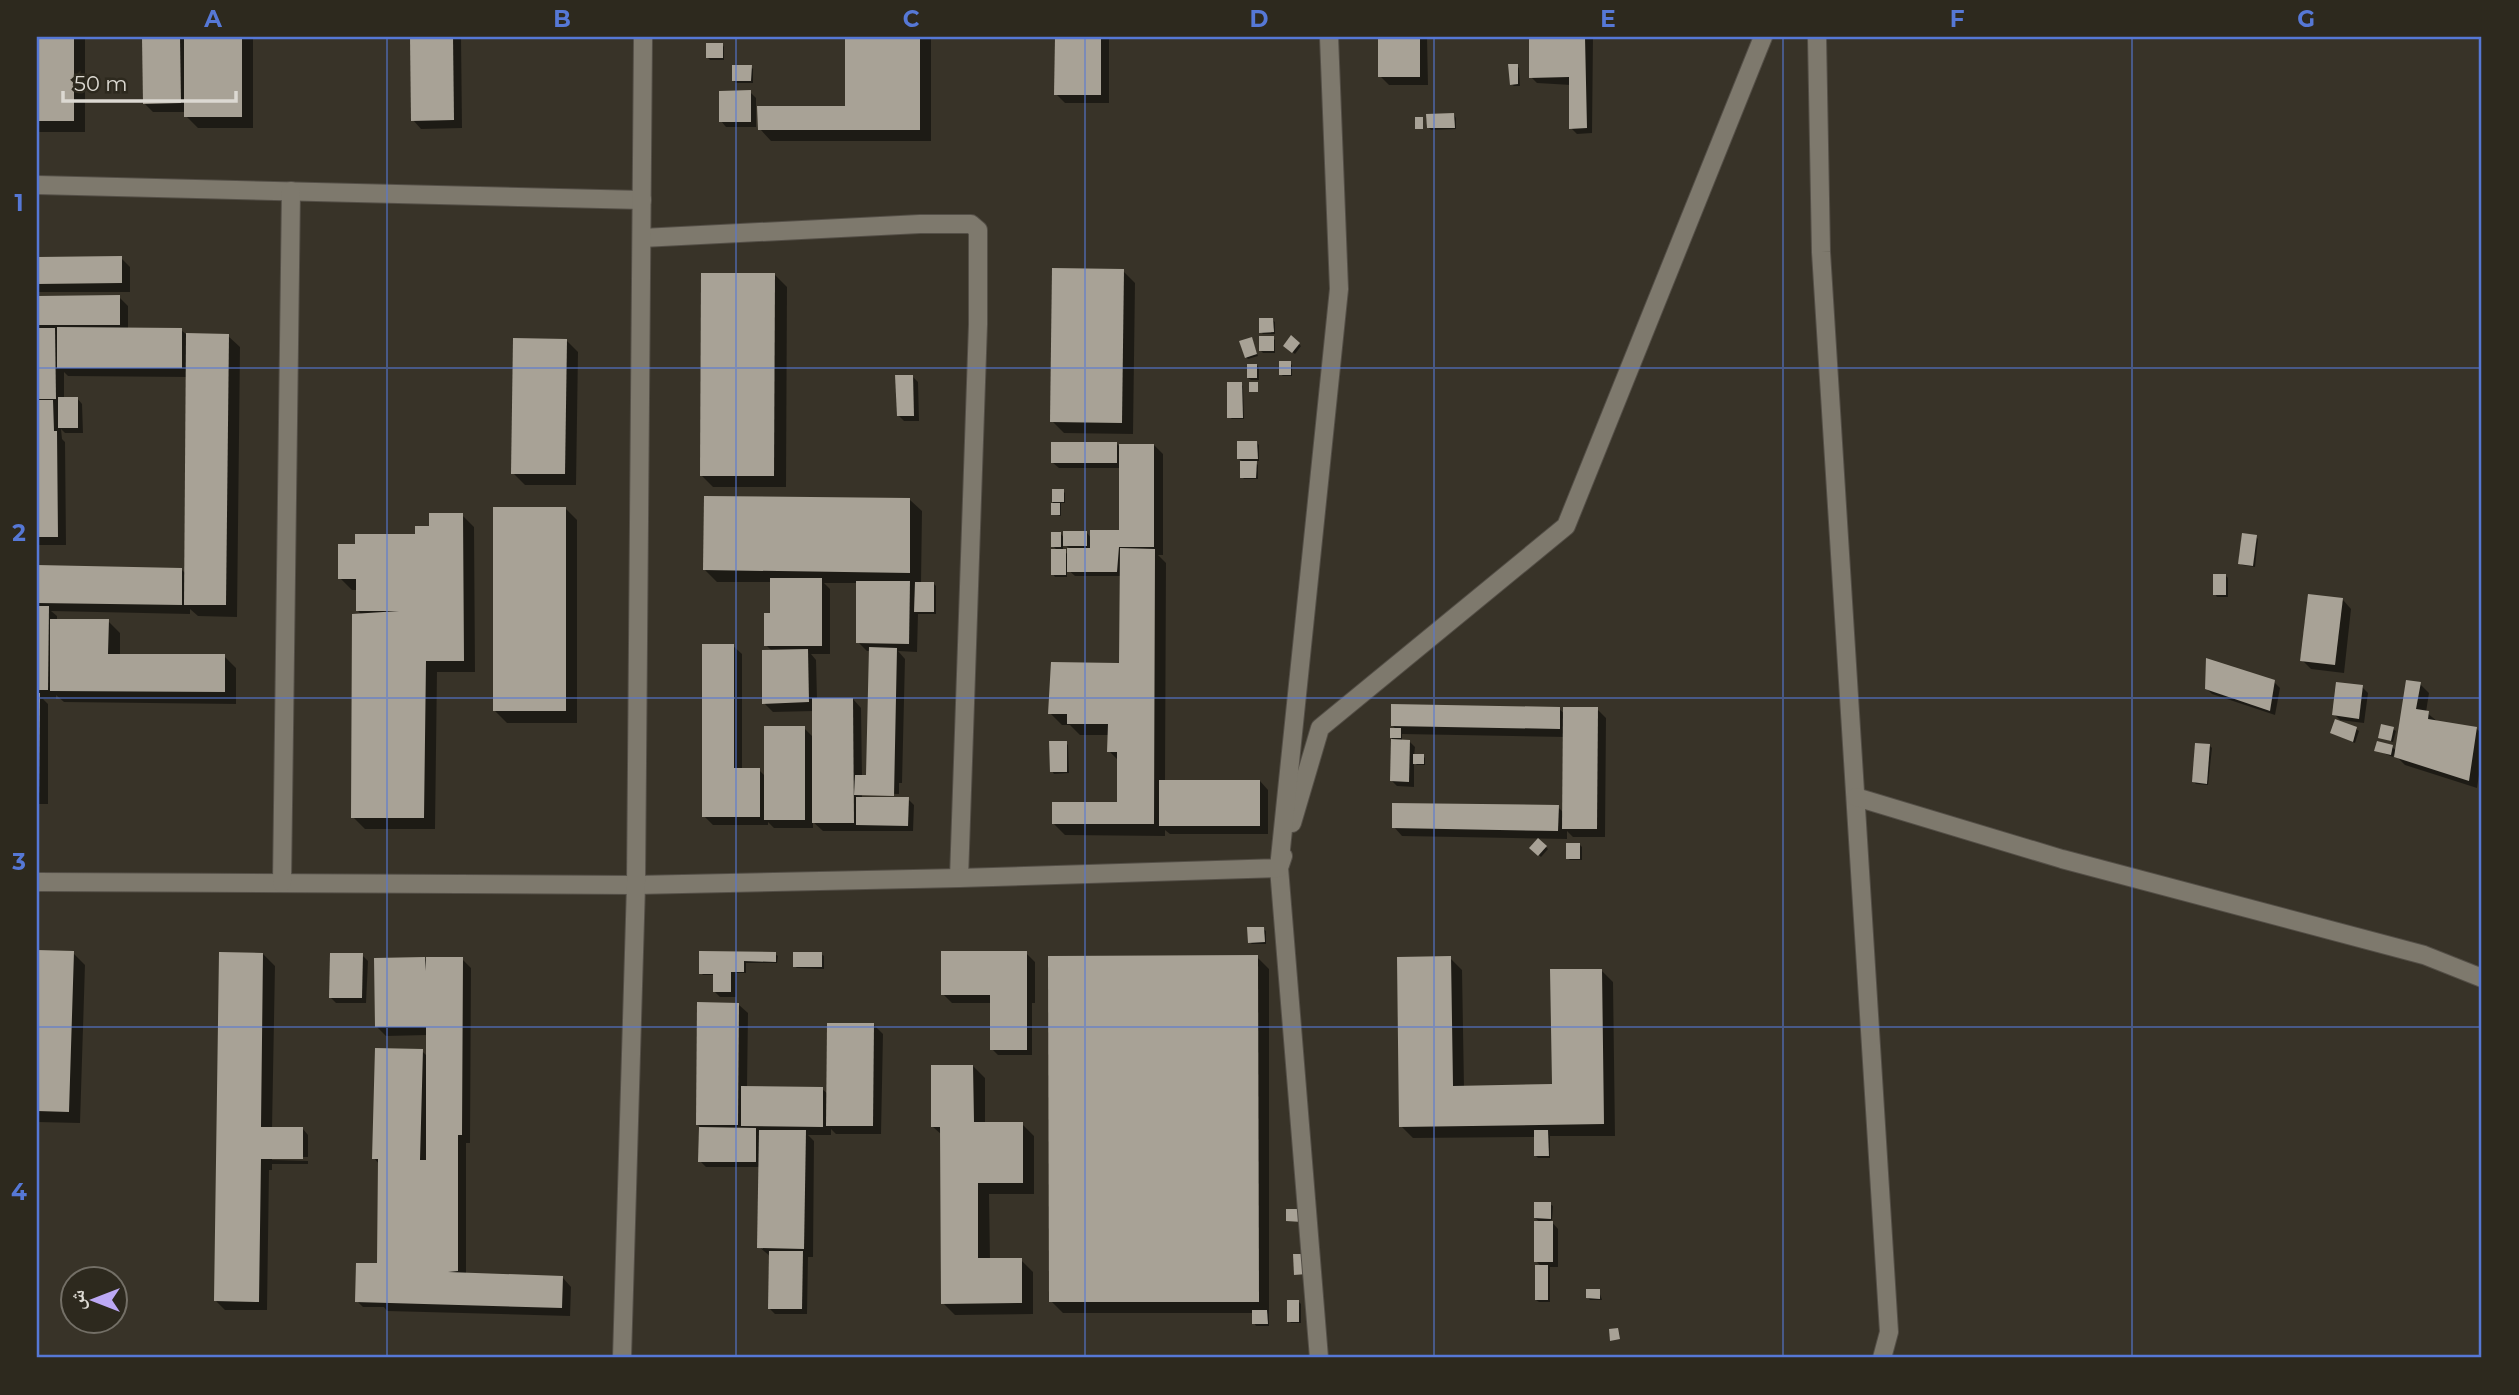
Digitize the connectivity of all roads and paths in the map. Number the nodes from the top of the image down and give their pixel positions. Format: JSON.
{"nodes":[{"id":1,"x":642,"y":37,"type":"edge"},
{"id":2,"x":1329,"y":37,"type":"edge"},
{"id":3,"x":1763,"y":37,"type":"edge"},
{"id":4,"x":1817,"y":37,"type":"edge"},
{"id":5,"x":37,"y":185,"type":"edge"},
{"id":6,"x":291,"y":191,"type":"junction"},
{"id":7,"x":642,"y":200,"type":"junction"},
{"id":8,"x":642,"y":238,"type":"junction"},
{"id":9,"x":1856,"y":797,"type":"junction"},
{"id":10,"x":1279,"y":867,"type":"junction"},
{"id":11,"x":959,"y":878,"type":"junction"},
{"id":12,"x":37,"y":881,"type":"edge"},
{"id":13,"x":282,"y":883,"type":"junction"},
{"id":14,"x":636,"y":886,"type":"junction"},
{"id":15,"x":2482,"y":978,"type":"edge"},
{"id":16,"x":622,"y":1358,"type":"edge"},
{"id":17,"x":1319,"y":1358,"type":"edge"},
{"id":18,"x":1882,"y":1358,"type":"edge"}],
"edges":[{"from":1,"to":7,"type":"street"},
{"from":2,"to":10,"type":"street"},
{"from":3,"to":10,"type":"street"},
{"from":4,"to":9,"type":"street"},
{"from":5,"to":6,"type":"street"},
{"from":6,"to":7,"type":"street"},
{"from":6,"to":13,"type":"street"},
{"from":7,"to":8,"type":"street"},
{"from":8,"to":11,"type":"street"},
{"from":8,"to":14,"type":"street"},
{"from":9,"to":15,"type":"street"},
{"from":9,"to":18,"type":"street"},
{"from":10,"to":11,"type":"street"},
{"from":10,"to":17,"type":"street"},
{"from":11,"to":14,"type":"street"},
{"from":12,"to":13,"type":"street"},
{"from":13,"to":14,"type":"street"},
{"from":14,"to":16,"type":"street"}]}
